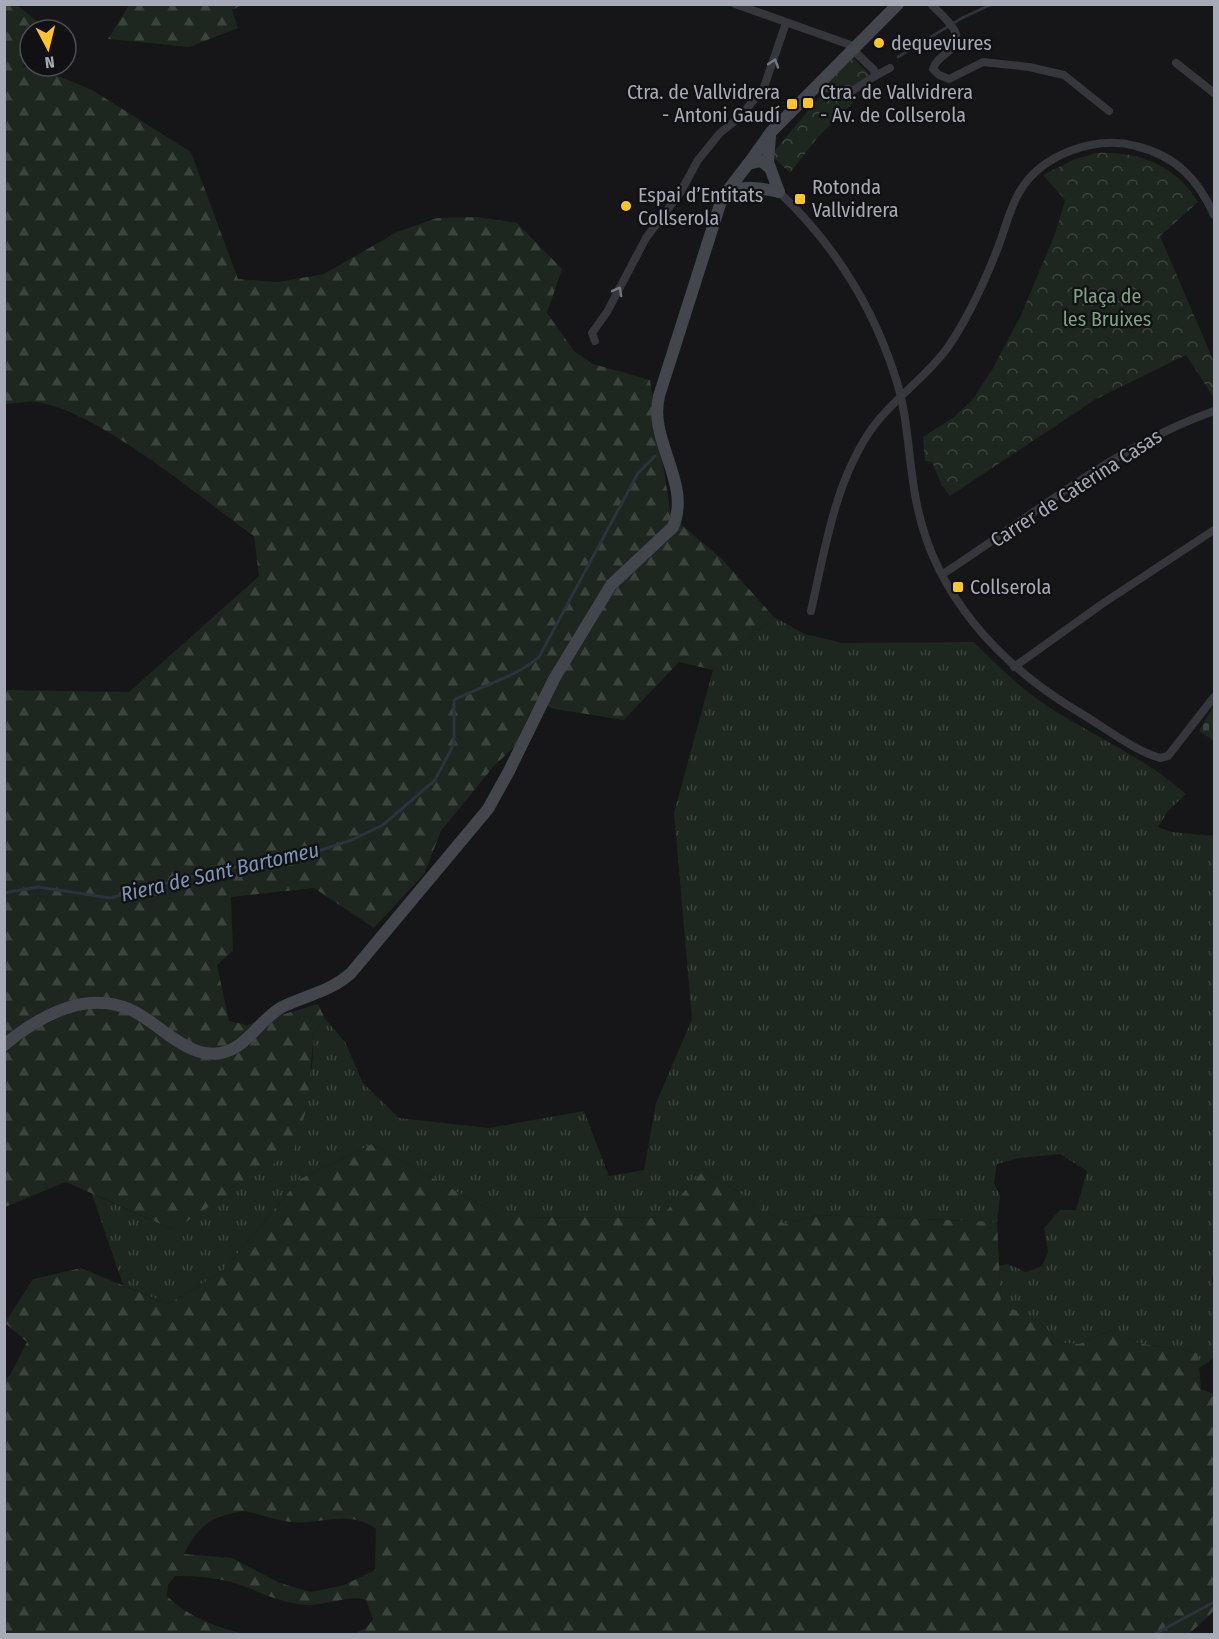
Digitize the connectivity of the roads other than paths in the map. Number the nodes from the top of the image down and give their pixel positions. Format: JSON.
{"nodes":[{"id":1,"x":735,"y":4,"type":"edge"},
{"id":2,"x":898,"y":4,"type":"edge"},
{"id":3,"x":931,"y":4,"type":"edge"},
{"id":4,"x":786,"y":23,"type":"junction"},
{"id":5,"x":854,"y":48,"type":"junction"},
{"id":6,"x":1176,"y":63,"type":"dead end"},
{"id":7,"x":890,"y":68,"type":"dead end"},
{"id":8,"x":875,"y":76,"type":"junction"},
{"id":9,"x":817,"y":86,"type":"junction"},
{"id":10,"x":1215,"y":93,"type":"edge"},
{"id":11,"x":1109,"y":111,"type":"dead end"},
{"id":12,"x":771,"y":132,"type":"junction"},
{"id":13,"x":748,"y":164,"type":"junction"},
{"id":14,"x":770,"y":170,"type":"junction"},
{"id":15,"x":758,"y":187,"type":"junction"},
{"id":16,"x":779,"y":192,"type":"junction"},
{"id":17,"x":722,"y":198,"type":"junction"},
{"id":18,"x":1215,"y":215,"type":"edge"},
{"id":19,"x":595,"y":341,"type":"dead end"},
{"id":20,"x":901,"y":399,"type":"junction"},
{"id":21,"x":1215,"y":411,"type":"edge"},
{"id":22,"x":1215,"y":530,"type":"edge"},
{"id":23,"x":943,"y":574,"type":"junction"},
{"id":24,"x":811,"y":611,"type":"dead end"},
{"id":25,"x":1014,"y":667,"type":"junction"},
{"id":26,"x":1215,"y":697,"type":"edge"},
{"id":27,"x":4,"y":1045,"type":"edge"}],
"edges":[{"from":1,"to":4,"type":"street"},
{"from":2,"to":5,"type":"main road"},
{"from":3,"to":11,"type":"street"},
{"from":4,"to":5,"type":"street"},
{"from":19,"to":4,"type":"street","one_way":true},
{"from":5,"to":8,"type":"street"},
{"from":5,"to":9,"type":"main road"},
{"from":6,"to":10,"type":"street"},
{"from":7,"to":8,"type":"street"},
{"from":8,"to":9,"type":"street"},
{"from":9,"to":12,"type":"main road"},
{"from":12,"to":13,"type":"main road"},
{"from":12,"to":14,"type":"main road"},
{"from":13,"to":14,"type":"main road"},
{"from":13,"to":15,"type":"main road"},
{"from":13,"to":17,"type":"main road"},
{"from":14,"to":15,"type":"main road"},
{"from":14,"to":16,"type":"main road"},
{"from":15,"to":16,"type":"main road"},
{"from":15,"to":17,"type":"main road"},
{"from":16,"to":20,"type":"street"},
{"from":17,"to":27,"type":"main road"},
{"from":18,"to":20,"type":"street"},
{"from":20,"to":23,"type":"street"},
{"from":20,"to":24,"type":"street"},
{"from":21,"to":23,"type":"street","name":"Carrer de Caterina Casas"},
{"from":22,"to":25,"type":"street"},
{"from":23,"to":25,"type":"street"},
{"from":25,"to":26,"type":"street"}]}
